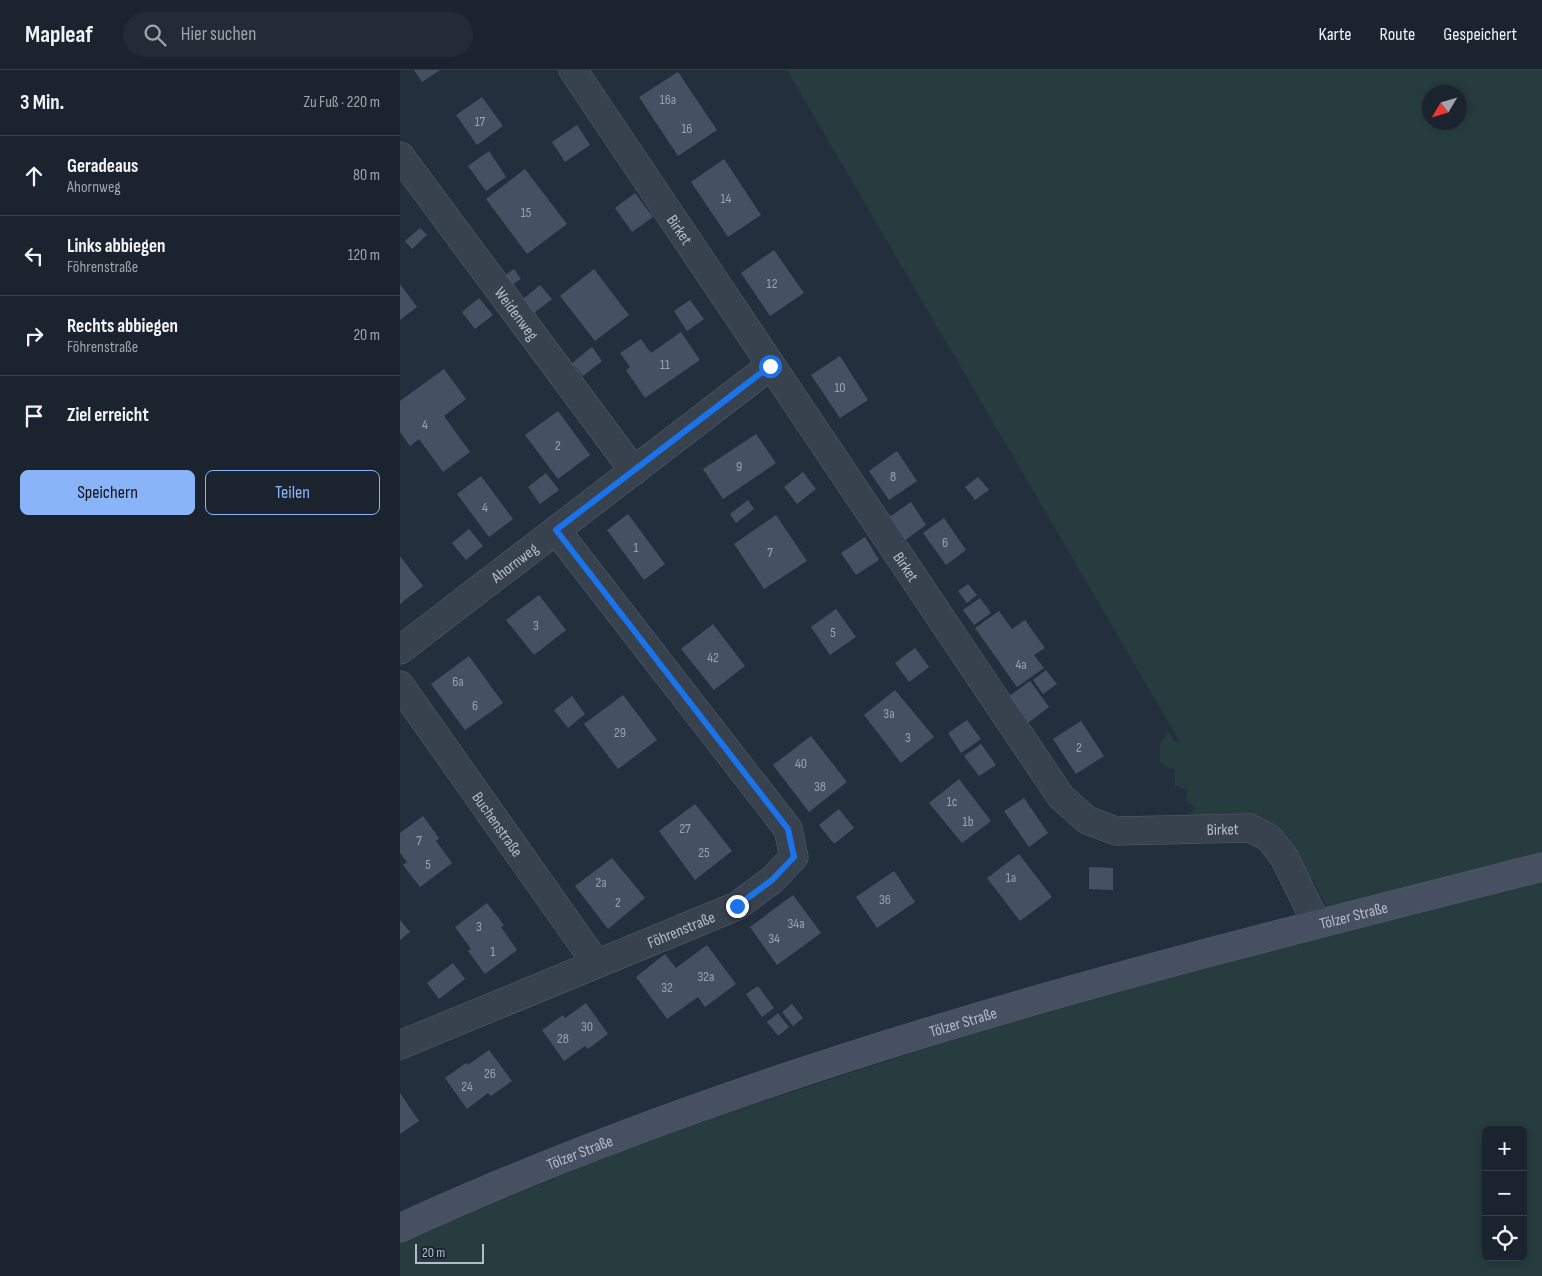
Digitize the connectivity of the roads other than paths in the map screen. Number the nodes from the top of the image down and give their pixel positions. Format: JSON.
{"nodes":[{"id":1,"x":573,"y":70,"type":"edge"},
{"id":2,"x":400,"y":156,"type":"edge"},
{"id":3,"x":770,"y":366,"type":"junction"},
{"id":4,"x":634,"y":471,"type":"junction"},
{"id":5,"x":556,"y":530,"type":"junction"},
{"id":6,"x":400,"y":650,"type":"edge"},
{"id":7,"x":400,"y":685,"type":"edge"},
{"id":8,"x":1542,"y":867,"type":"edge"},
{"id":9,"x":1317,"y":924,"type":"junction"},
{"id":10,"x":596,"y":963,"type":"junction"},
{"id":11,"x":400,"y":1045,"type":"edge"},
{"id":12,"x":400,"y":1228,"type":"edge"}],
"edges":[{"from":1,"to":3,"type":"street","name":"Birket"},
{"from":2,"to":4,"type":"street","name":"Weidenweg"},
{"from":3,"to":4,"type":"street","name":"Ahornweg"},
{"from":3,"to":9,"type":"street","name":"Birket"},
{"from":4,"to":5,"type":"street","name":"Ahornweg"},
{"from":5,"to":6,"type":"street","name":"Ahornweg"},
{"from":5,"to":10,"type":"street","name":"Föhrenstraße"},
{"from":7,"to":10,"type":"street","name":"Buchenstraße"},
{"from":8,"to":9,"type":"main road","name":"Tölzer Straße"},
{"from":9,"to":12,"type":"main road","name":"Tölzer Straße"},
{"from":10,"to":11,"type":"street","name":"Föhrenstraße"}]}
